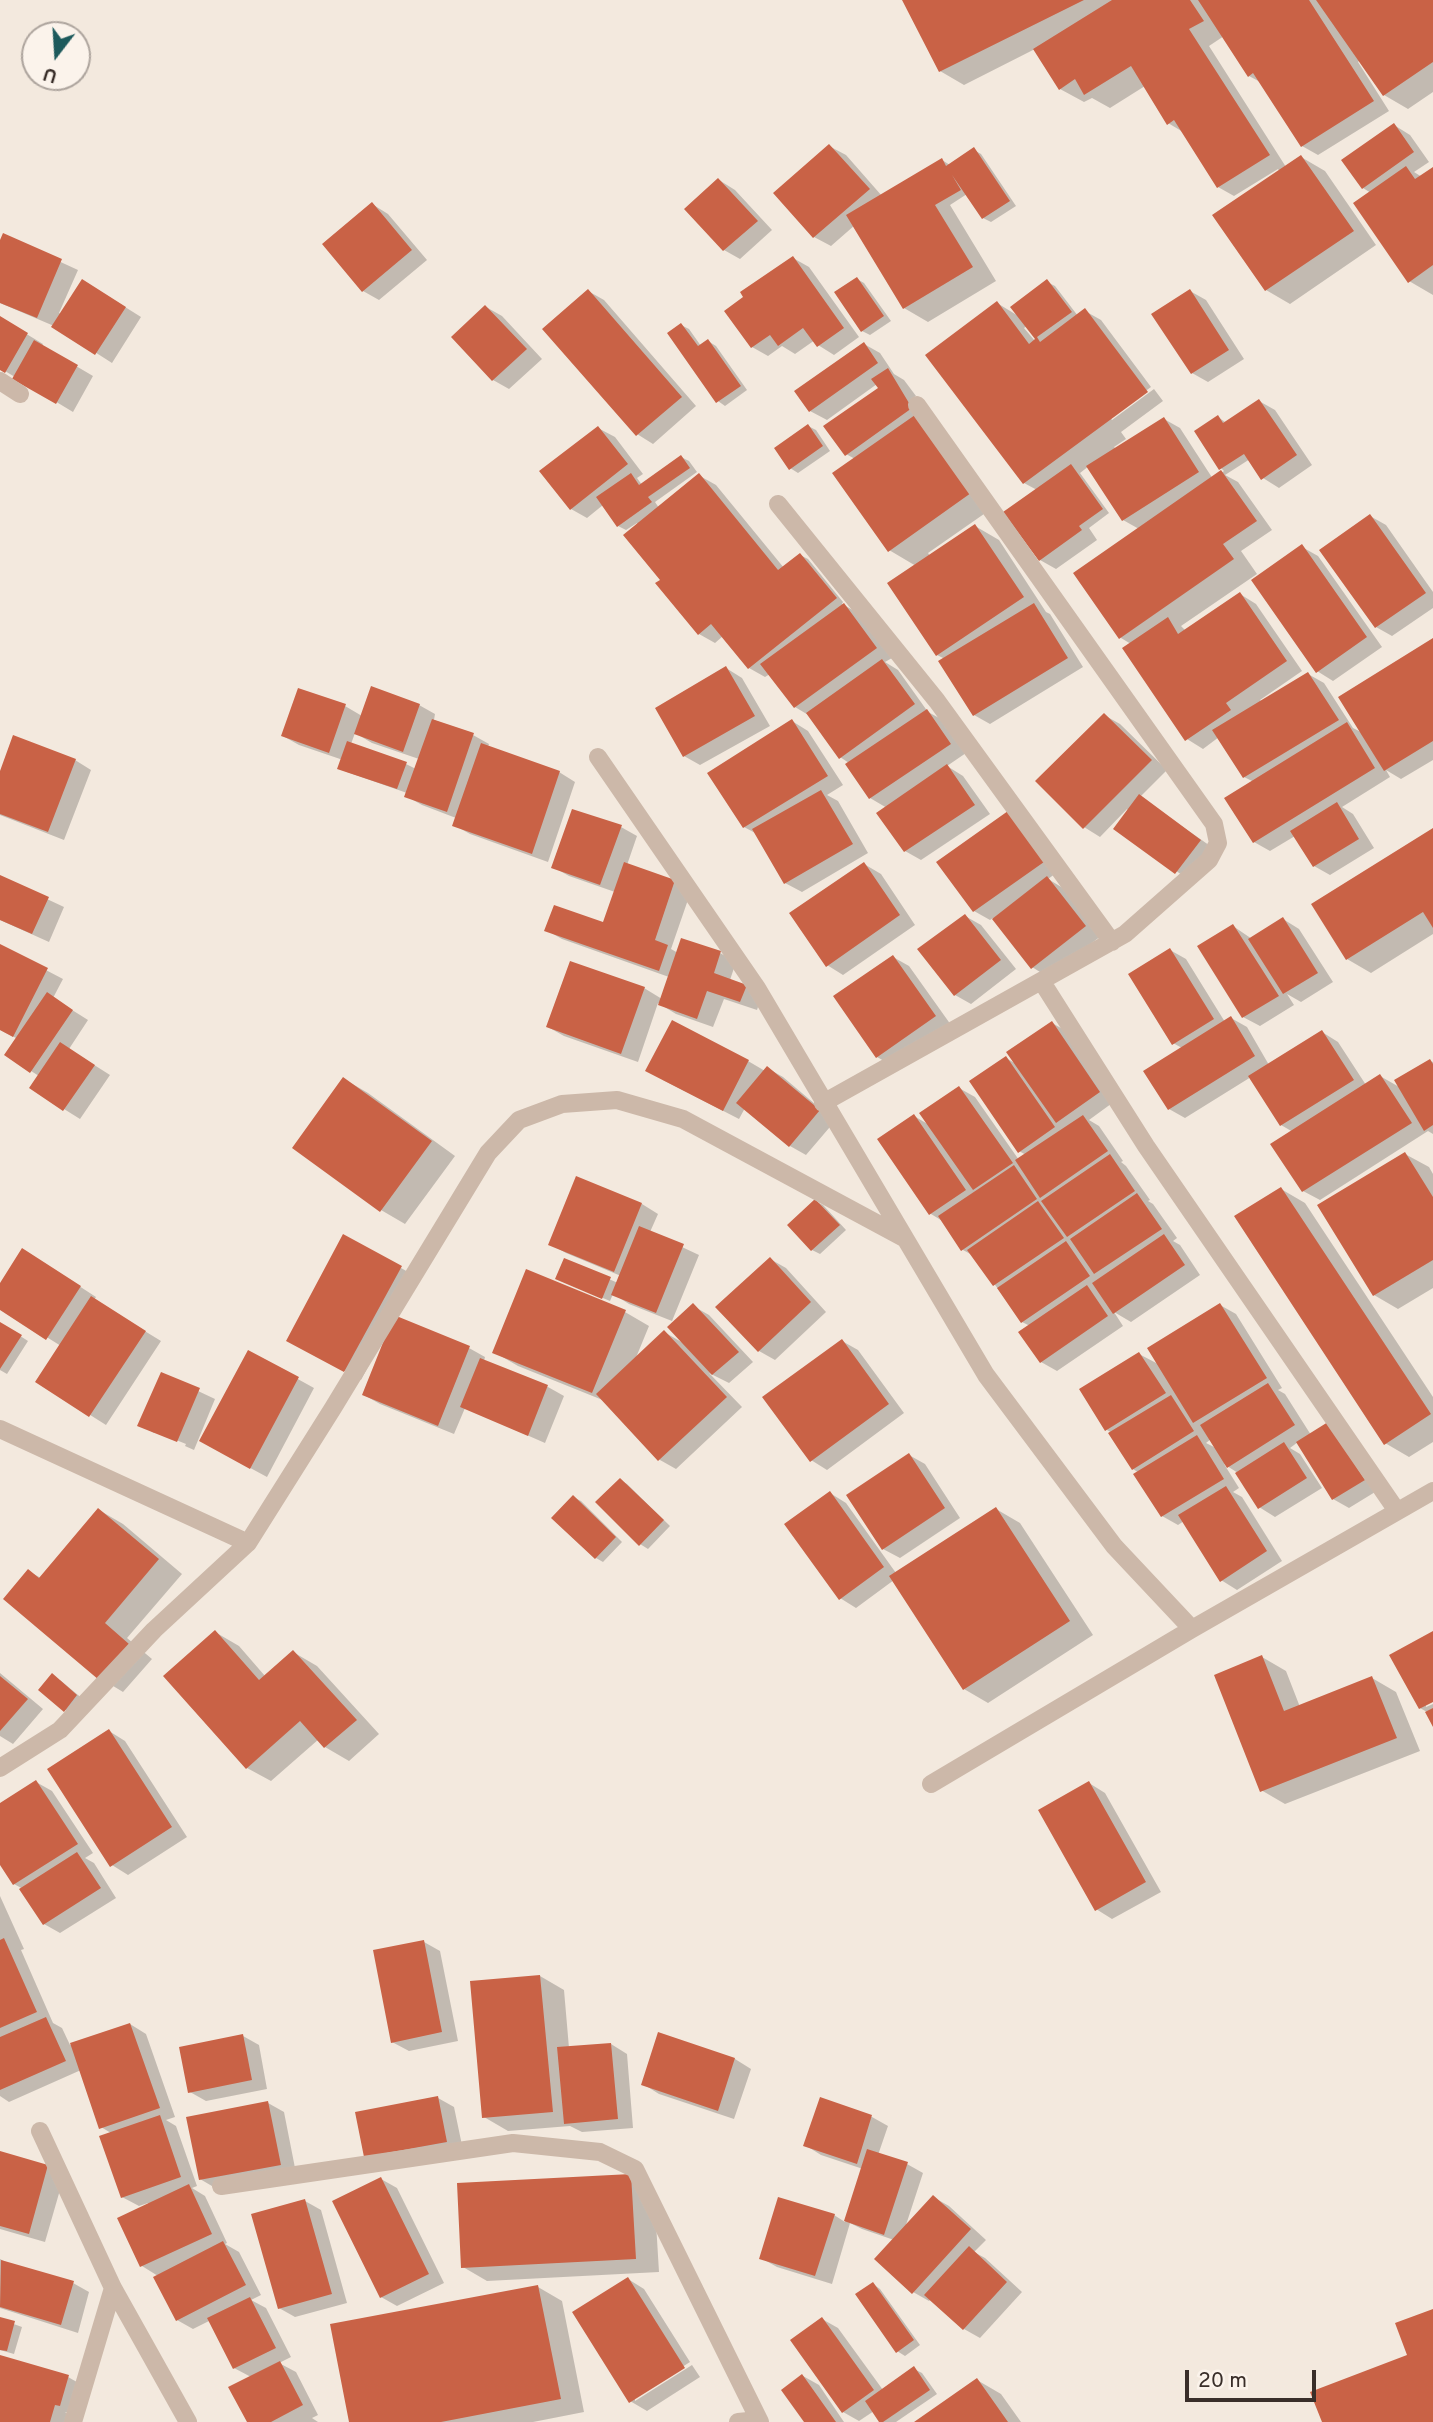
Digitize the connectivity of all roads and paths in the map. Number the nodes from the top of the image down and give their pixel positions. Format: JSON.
{"nodes":[{"id":1,"x":0,"y":381,"type":"edge"},
{"id":2,"x":20,"y":394,"type":"dead end"},
{"id":3,"x":917,"y":405,"type":"dead end"},
{"id":4,"x":778,"y":504,"type":"dead end"},
{"id":5,"x":598,"y":757,"type":"dead end"},
{"id":6,"x":1112,"y":942,"type":"junction"},
{"id":7,"x":1042,"y":982,"type":"junction"},
{"id":8,"x":823,"y":1103,"type":"junction"},
{"id":9,"x":904,"y":1238,"type":"junction"},
{"id":10,"x":0,"y":1429,"type":"edge"},
{"id":11,"x":1433,"y":1491,"type":"edge"},
{"id":12,"x":1397,"y":1511,"type":"junction"},
{"id":13,"x":248,"y":1543,"type":"junction"},
{"id":14,"x":1192,"y":1629,"type":"junction"},
{"id":15,"x":0,"y":1768,"type":"edge"},
{"id":16,"x":931,"y":1784,"type":"dead end"},
{"id":17,"x":40,"y":2131,"type":"dead end"},
{"id":18,"x":221,"y":2186,"type":"dead end"},
{"id":19,"x":113,"y":2288,"type":"junction"},
{"id":20,"x":759,"y":2421,"type":"edge"},
{"id":21,"x":73,"y":2422,"type":"edge"},
{"id":22,"x":188,"y":2422,"type":"edge"},
{"id":23,"x":738,"y":2422,"type":"edge"}],
"edges":[{"from":1,"to":2,"type":"street"},
{"from":3,"to":6,"type":"street"},
{"from":4,"to":6,"type":"street"},
{"from":5,"to":8,"type":"street"},
{"from":6,"to":7,"type":"street"},
{"from":7,"to":8,"type":"street"},
{"from":7,"to":12,"type":"street"},
{"from":8,"to":9,"type":"street"},
{"from":9,"to":13,"type":"street"},
{"from":9,"to":14,"type":"street"},
{"from":10,"to":13,"type":"street"},
{"from":11,"to":12,"type":"street"},
{"from":12,"to":14,"type":"street"},
{"from":13,"to":15,"type":"street"},
{"from":14,"to":16,"type":"street"},
{"from":17,"to":19,"type":"street"},
{"from":18,"to":20,"type":"street"},
{"from":19,"to":21,"type":"street"},
{"from":19,"to":22,"type":"street"},
{"from":20,"to":23,"type":"street"}]}
